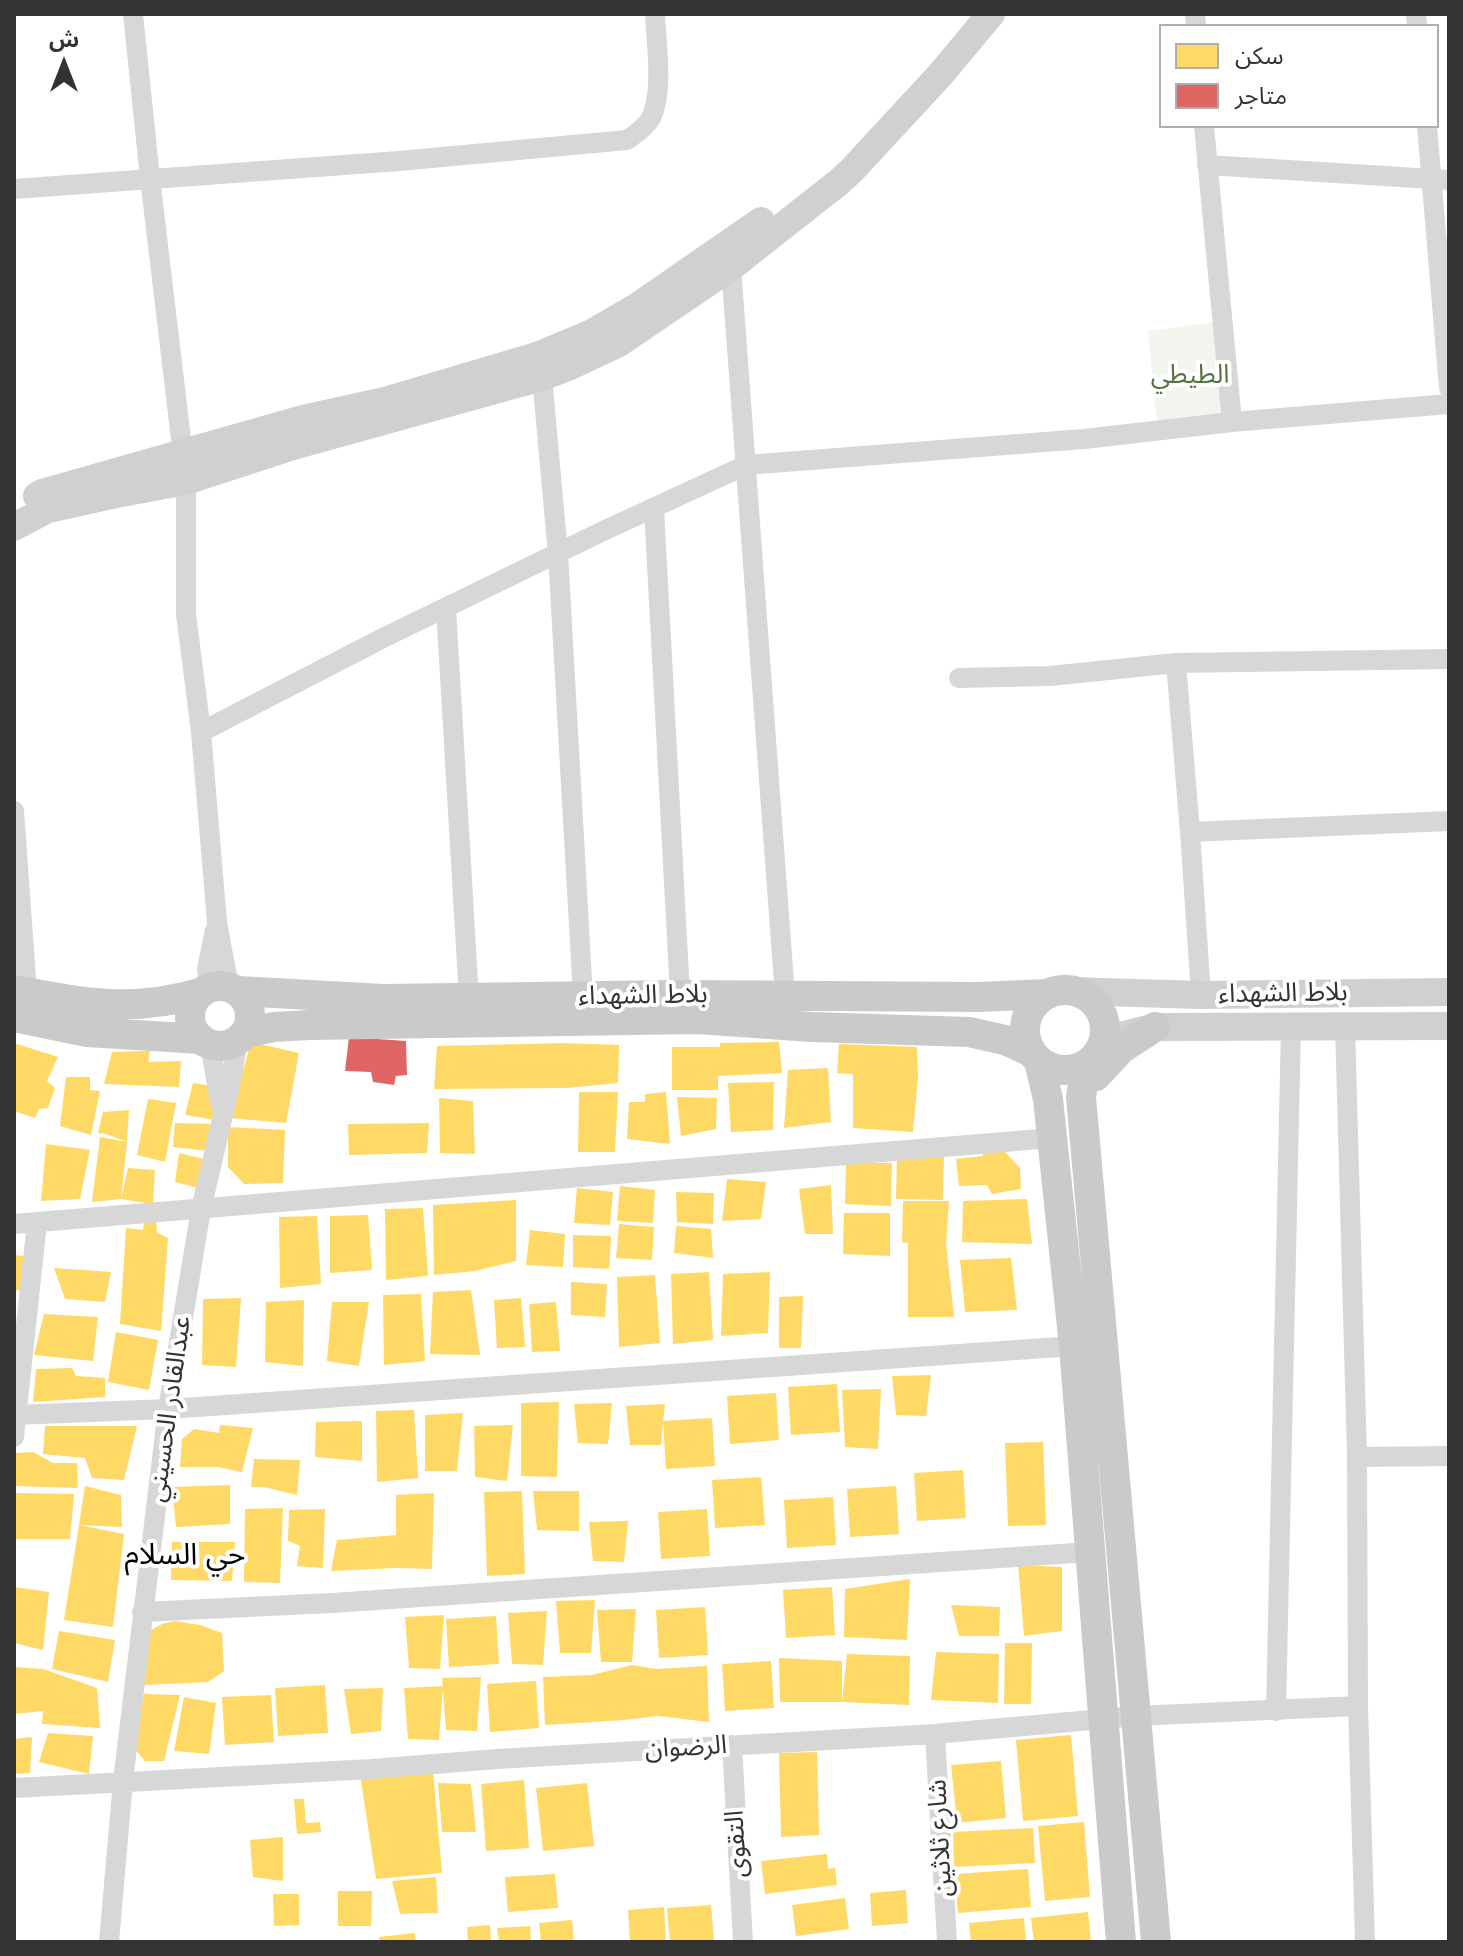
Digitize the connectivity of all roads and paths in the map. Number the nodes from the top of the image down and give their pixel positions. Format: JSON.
{"nodes":[{"id":1,"x":133,"y":14,"type":"edge"},
{"id":2,"x":655,"y":14,"type":"edge"},
{"id":3,"x":972,"y":14,"type":"edge"},
{"id":4,"x":991,"y":14,"type":"edge"},
{"id":5,"x":1204,"y":128,"type":"edge"},
{"id":6,"x":1427,"y":128,"type":"edge"},
{"id":7,"x":1207,"y":165,"type":"junction"},
{"id":8,"x":150,"y":178,"type":"junction"},
{"id":9,"x":1440,"y":179,"type":"edge"},
{"id":10,"x":14,"y":189,"type":"edge"},
{"id":11,"x":731,"y":267,"type":"junction"},
{"id":12,"x":542,"y":377,"type":"junction"},
{"id":13,"x":1449,"y":388,"type":"edge"},
{"id":14,"x":1449,"y":404,"type":"edge"},
{"id":15,"x":1232,"y":422,"type":"junction"},
{"id":16,"x":746,"y":465,"type":"junction"},
{"id":17,"x":184,"y":468,"type":"junction"},
{"id":18,"x":654,"y":508,"type":"junction"},
{"id":19,"x":14,"y":510,"type":"edge"},
{"id":20,"x":14,"y":527,"type":"edge"},
{"id":21,"x":558,"y":554,"type":"junction"},
{"id":22,"x":446,"y":608,"type":"junction"},
{"id":23,"x":1449,"y":659,"type":"edge"},
{"id":24,"x":1176,"y":663,"type":"junction"},
{"id":25,"x":959,"y":678,"type":"dead end"},
{"id":26,"x":201,"y":732,"type":"junction"},
{"id":27,"x":14,"y":811,"type":"edge"},
{"id":28,"x":1449,"y":821,"type":"edge"},
{"id":29,"x":1190,"y":832,"type":"junction"},
{"id":30,"x":219,"y":989,"type":"junction"},
{"id":31,"x":1059,"y":992,"type":"junction"},
{"id":32,"x":1449,"y":992,"type":"edge"},
{"id":33,"x":680,"y":995,"type":"junction"},
{"id":34,"x":1201,"y":995,"type":"junction"},
{"id":35,"x":785,"y":996,"type":"junction"},
{"id":36,"x":583,"y":997,"type":"junction"},
{"id":37,"x":1001,"y":997,"type":"junction"},
{"id":38,"x":469,"y":999,"type":"junction"},
{"id":39,"x":18,"y":1000,"type":"edge"},
{"id":40,"x":1291,"y":1026,"type":"junction"},
{"id":41,"x":1449,"y":1026,"type":"edge"},
{"id":42,"x":1155,"y":1027,"type":"junction"},
{"id":43,"x":1345,"y":1027,"type":"junction"},
{"id":44,"x":992,"y":1035,"type":"junction"},
{"id":45,"x":223,"y":1039,"type":"junction"},
{"id":46,"x":1035,"y":1056,"type":"junction"},
{"id":47,"x":1092,"y":1058,"type":"junction"},
{"id":48,"x":1081,"y":1097,"type":"junction"},
{"id":49,"x":1048,"y":1099,"type":"junction"},
{"id":50,"x":222,"y":1118,"type":"junction"},
{"id":51,"x":1052,"y":1138,"type":"junction"},
{"id":52,"x":201,"y":1209,"type":"junction"},
{"id":53,"x":37,"y":1223,"type":"junction"},
{"id":54,"x":14,"y":1224,"type":"edge"},
{"id":55,"x":1074,"y":1346,"type":"junction"},
{"id":56,"x":168,"y":1409,"type":"junction"},
{"id":57,"x":15,"y":1415,"type":"edge"},
{"id":58,"x":14,"y":1437,"type":"edge"},
{"id":59,"x":1449,"y":1456,"type":"edge"},
{"id":60,"x":1357,"y":1457,"type":"junction"},
{"id":61,"x":1090,"y":1552,"type":"junction"},
{"id":62,"x":142,"y":1612,"type":"junction"},
{"id":63,"x":1358,"y":1706,"type":"junction"},
{"id":64,"x":1276,"y":1711,"type":"junction"},
{"id":65,"x":1136,"y":1716,"type":"junction"},
{"id":66,"x":1103,"y":1719,"type":"junction"},
{"id":67,"x":935,"y":1734,"type":"junction"},
{"id":68,"x":732,"y":1745,"type":"junction"},
{"id":69,"x":123,"y":1781,"type":"junction"},
{"id":70,"x":14,"y":1788,"type":"edge"},
{"id":71,"x":109,"y":1942,"type":"edge"},
{"id":72,"x":743,"y":1942,"type":"edge"},
{"id":73,"x":947,"y":1942,"type":"edge"},
{"id":74,"x":1121,"y":1942,"type":"edge"},
{"id":75,"x":1156,"y":1942,"type":"edge"},
{"id":76,"x":1365,"y":1942,"type":"edge"}],
"edges":[{"from":1,"to":8,"type":"street"},
{"from":2,"to":8,"type":"street"},
{"from":3,"to":17,"type":"main road"},
{"from":4,"to":11,"type":"main road"},
{"from":5,"to":7,"type":"street"},
{"from":6,"to":9,"type":"street"},
{"from":7,"to":9,"type":"street"},
{"from":7,"to":15,"type":"street"},
{"from":8,"to":10,"type":"street"},
{"from":8,"to":17,"type":"street"},
{"from":9,"to":13,"type":"street"},
{"from":11,"to":12,"type":"main road"},
{"from":11,"to":16,"type":"street"},
{"from":12,"to":17,"type":"main road"},
{"from":12,"to":21,"type":"street"},
{"from":14,"to":15,"type":"street"},
{"from":15,"to":16,"type":"street"},
{"from":16,"to":18,"type":"street"},
{"from":16,"to":35,"type":"street"},
{"from":17,"to":19,"type":"main road"},
{"from":17,"to":20,"type":"main road"},
{"from":17,"to":26,"type":"street"},
{"from":18,"to":21,"type":"street"},
{"from":18,"to":33,"type":"street"},
{"from":21,"to":22,"type":"street"},
{"from":21,"to":36,"type":"street"},
{"from":22,"to":26,"type":"street"},
{"from":22,"to":38,"type":"street"},
{"from":23,"to":24,"type":"street"},
{"from":24,"to":25,"type":"street"},
{"from":24,"to":29,"type":"street"},
{"from":26,"to":30,"type":"street"},
{"from":27,"to":39,"type":"street"},
{"from":28,"to":29,"type":"street"},
{"from":29,"to":34,"type":"street"},
{"from":30,"to":38,"type":"main road","name":"بلاط الشهداء"},
{"from":30,"to":39,"type":"main road","name":"بلاط الشهداء"},
{"from":30,"to":45,"type":"main road"},
{"from":30,"to":45,"type":"main road"},
{"from":31,"to":34,"type":"main road","name":"بلاط الشهداء"},
{"from":31,"to":37,"type":"main road","name":"بلاط الشهداء"},
{"from":31,"to":46,"type":"main road"},
{"from":31,"to":47,"type":"main road"},
{"from":32,"to":34,"type":"main road","name":"بلاط الشهداء"},
{"from":33,"to":35,"type":"main road","name":"بلاط الشهداء"},
{"from":33,"to":36,"type":"main road","name":"بلاط الشهداء"},
{"from":35,"to":37,"type":"main road","name":"بلاط الشهداء"},
{"from":36,"to":38,"type":"main road","name":"بلاط الشهداء"},
{"from":37,"to":44,"type":"main road"},
{"from":39,"to":45,"type":"main road","name":"بلاط الشهداء"},
{"from":40,"to":42,"type":"main road","name":"بلاط الشهداء"},
{"from":40,"to":43,"type":"main road","name":"بلاط الشهداء"},
{"from":40,"to":64,"type":"street"},
{"from":41,"to":43,"type":"main road","name":"بلاط الشهداء"},
{"from":42,"to":47,"type":"main road","name":"بلاط الشهداء"},
{"from":42,"to":48,"type":"main road"},
{"from":43,"to":60,"type":"street"},
{"from":44,"to":45,"type":"main road","name":"بلاط الشهداء"},
{"from":44,"to":46,"type":"main road","name":"بلاط الشهداء"},
{"from":45,"to":50,"type":"street","name":"عبدالقادر الحسيني"},
{"from":45,"to":50,"type":"street","name":"عبدالقادر الحسيني"},
{"from":46,"to":47,"type":"main road"},
{"from":46,"to":49,"type":"main road"},
{"from":47,"to":48,"type":"main road"},
{"from":48,"to":49,"type":"main road"},
{"from":48,"to":65,"type":"main road"},
{"from":49,"to":51,"type":"main road"},
{"from":50,"to":52,"type":"street","name":"عبدالقادر الحسيني"},
{"from":51,"to":52,"type":"street"},
{"from":51,"to":55,"type":"main road"},
{"from":52,"to":53,"type":"street"},
{"from":52,"to":56,"type":"street","name":"عبدالقادر الحسيني"},
{"from":53,"to":54,"type":"street"},
{"from":53,"to":57,"type":"street"},
{"from":55,"to":56,"type":"street"},
{"from":55,"to":61,"type":"main road"},
{"from":56,"to":57,"type":"street"},
{"from":56,"to":62,"type":"street","name":"عبدالقادر الحسيني"},
{"from":57,"to":58,"type":"street"},
{"from":59,"to":60,"type":"street"},
{"from":60,"to":63,"type":"street"},
{"from":61,"to":62,"type":"street"},
{"from":61,"to":66,"type":"main road"},
{"from":62,"to":69,"type":"street","name":"عبدالقادر الحسيني"},
{"from":63,"to":64,"type":"street","name":"الرضوان"},
{"from":63,"to":76,"type":"street"},
{"from":64,"to":65,"type":"street","name":"الرضوان"},
{"from":65,"to":66,"type":"street","name":"الرضوان"},
{"from":65,"to":75,"type":"main road"},
{"from":66,"to":67,"type":"street","name":"الرضوان"},
{"from":66,"to":74,"type":"main road"},
{"from":67,"to":68,"type":"street","name":"الرضوان"},
{"from":67,"to":73,"type":"street","name":"شارع ثلاثين"},
{"from":68,"to":69,"type":"street","name":"الرضوان"},
{"from":68,"to":72,"type":"street","name":"التقوى"},
{"from":69,"to":70,"type":"street","name":"الرضوان"},
{"from":69,"to":71,"type":"street","name":"عبدالقادر الحسيني"}]}
